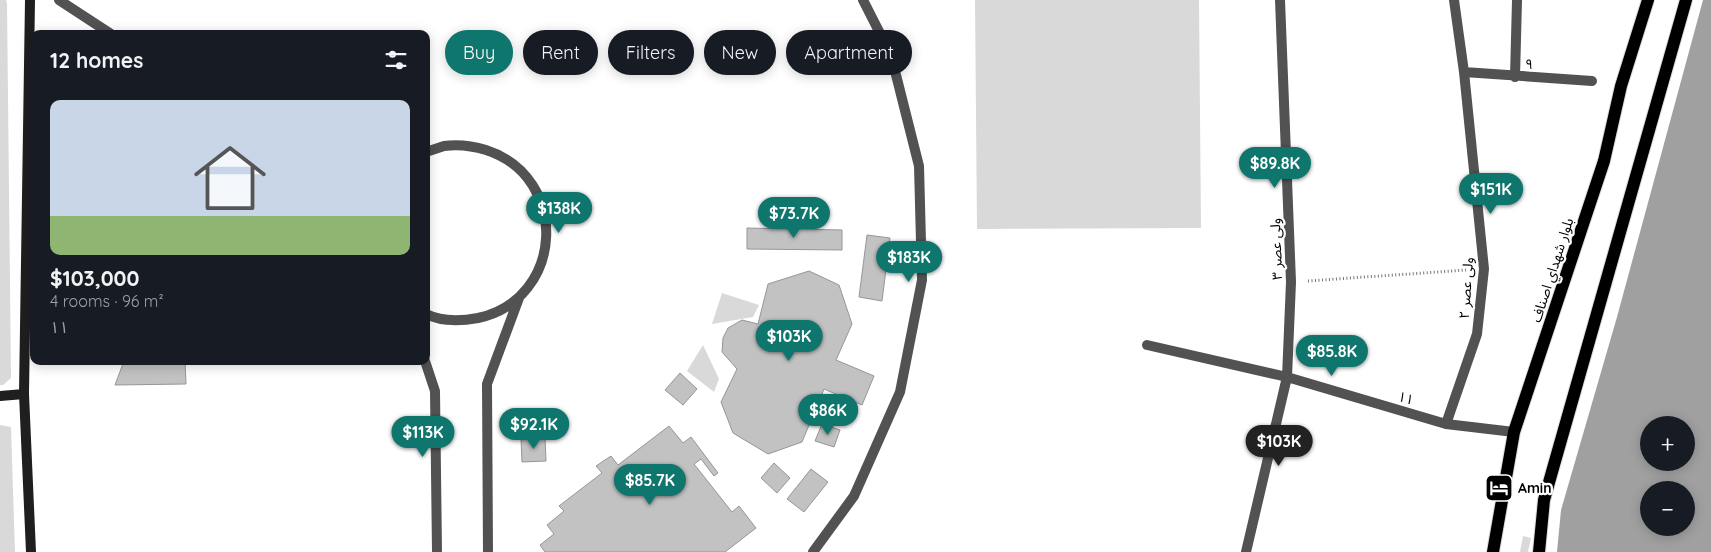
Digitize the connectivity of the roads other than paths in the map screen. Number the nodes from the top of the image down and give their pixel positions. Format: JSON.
{"nodes":[{"id":1,"x":30,"y":0,"type":"edge"},
{"id":2,"x":59,"y":0,"type":"edge"},
{"id":3,"x":863,"y":0,"type":"edge"},
{"id":4,"x":1280,"y":0,"type":"edge"},
{"id":5,"x":1454,"y":0,"type":"edge"},
{"id":6,"x":1517,"y":0,"type":"edge"},
{"id":7,"x":1648,"y":0,"type":"edge"},
{"id":8,"x":1686,"y":0,"type":"edge"},
{"id":9,"x":106,"y":30,"type":"edge"},
{"id":10,"x":1464,"y":72,"type":"junction"},
{"id":11,"x":1515,"y":77,"type":"junction"},
{"id":12,"x":1592,"y":81,"type":"dead end"},
{"id":13,"x":430,"y":151,"type":"edge"},
{"id":14,"x":519,"y":298,"type":"junction"},
{"id":15,"x":430,"y":316,"type":"edge"},
{"id":16,"x":1146,"y":345,"type":"dead end"},
{"id":17,"x":426,"y":365,"type":"edge"},
{"id":18,"x":1287,"y":377,"type":"junction"},
{"id":19,"x":24,"y":394,"type":"junction"},
{"id":20,"x":0,"y":396,"type":"edge"},
{"id":21,"x":1446,"y":424,"type":"junction"},
{"id":22,"x":1514,"y":432,"type":"junction"},
{"id":23,"x":31,"y":552,"type":"edge"},
{"id":24,"x":437,"y":552,"type":"edge"},
{"id":25,"x":488,"y":552,"type":"edge"},
{"id":26,"x":813,"y":552,"type":"edge"},
{"id":27,"x":1246,"y":552,"type":"edge"},
{"id":28,"x":1493,"y":552,"type":"edge"},
{"id":29,"x":1539,"y":552,"type":"edge"}],
"edges":[{"from":1,"to":19,"type":"street"},
{"from":2,"to":9,"type":"street"},
{"from":3,"to":26,"type":"street"},
{"from":4,"to":18,"type":"street","name":"ولی عصر ۳"},
{"from":5,"to":10,"type":"street","name":"ولی عصر ۲"},
{"from":6,"to":11,"type":"street"},
{"from":7,"to":22,"type":"main road","name":"بلوار شهداي اصناف"},
{"from":8,"to":29,"type":"main road"},
{"from":10,"to":11,"type":"street","name":"۹"},
{"from":10,"to":21,"type":"street","name":"ولی عصر ۲"},
{"from":11,"to":12,"type":"street","name":"۹"},
{"from":13,"to":14,"type":"street"},
{"from":14,"to":15,"type":"street"},
{"from":14,"to":25,"type":"street"},
{"from":16,"to":18,"type":"street","name":"۱۱"},
{"from":17,"to":24,"type":"street"},
{"from":18,"to":21,"type":"street","name":"۱۱"},
{"from":18,"to":27,"type":"street","name":"ولی عصر ۳"},
{"from":19,"to":20,"type":"street"},
{"from":19,"to":23,"type":"street"},
{"from":21,"to":22,"type":"street","name":"۱۱"},
{"from":22,"to":28,"type":"main road","name":"بلوار شهداي اصناف"}]}
